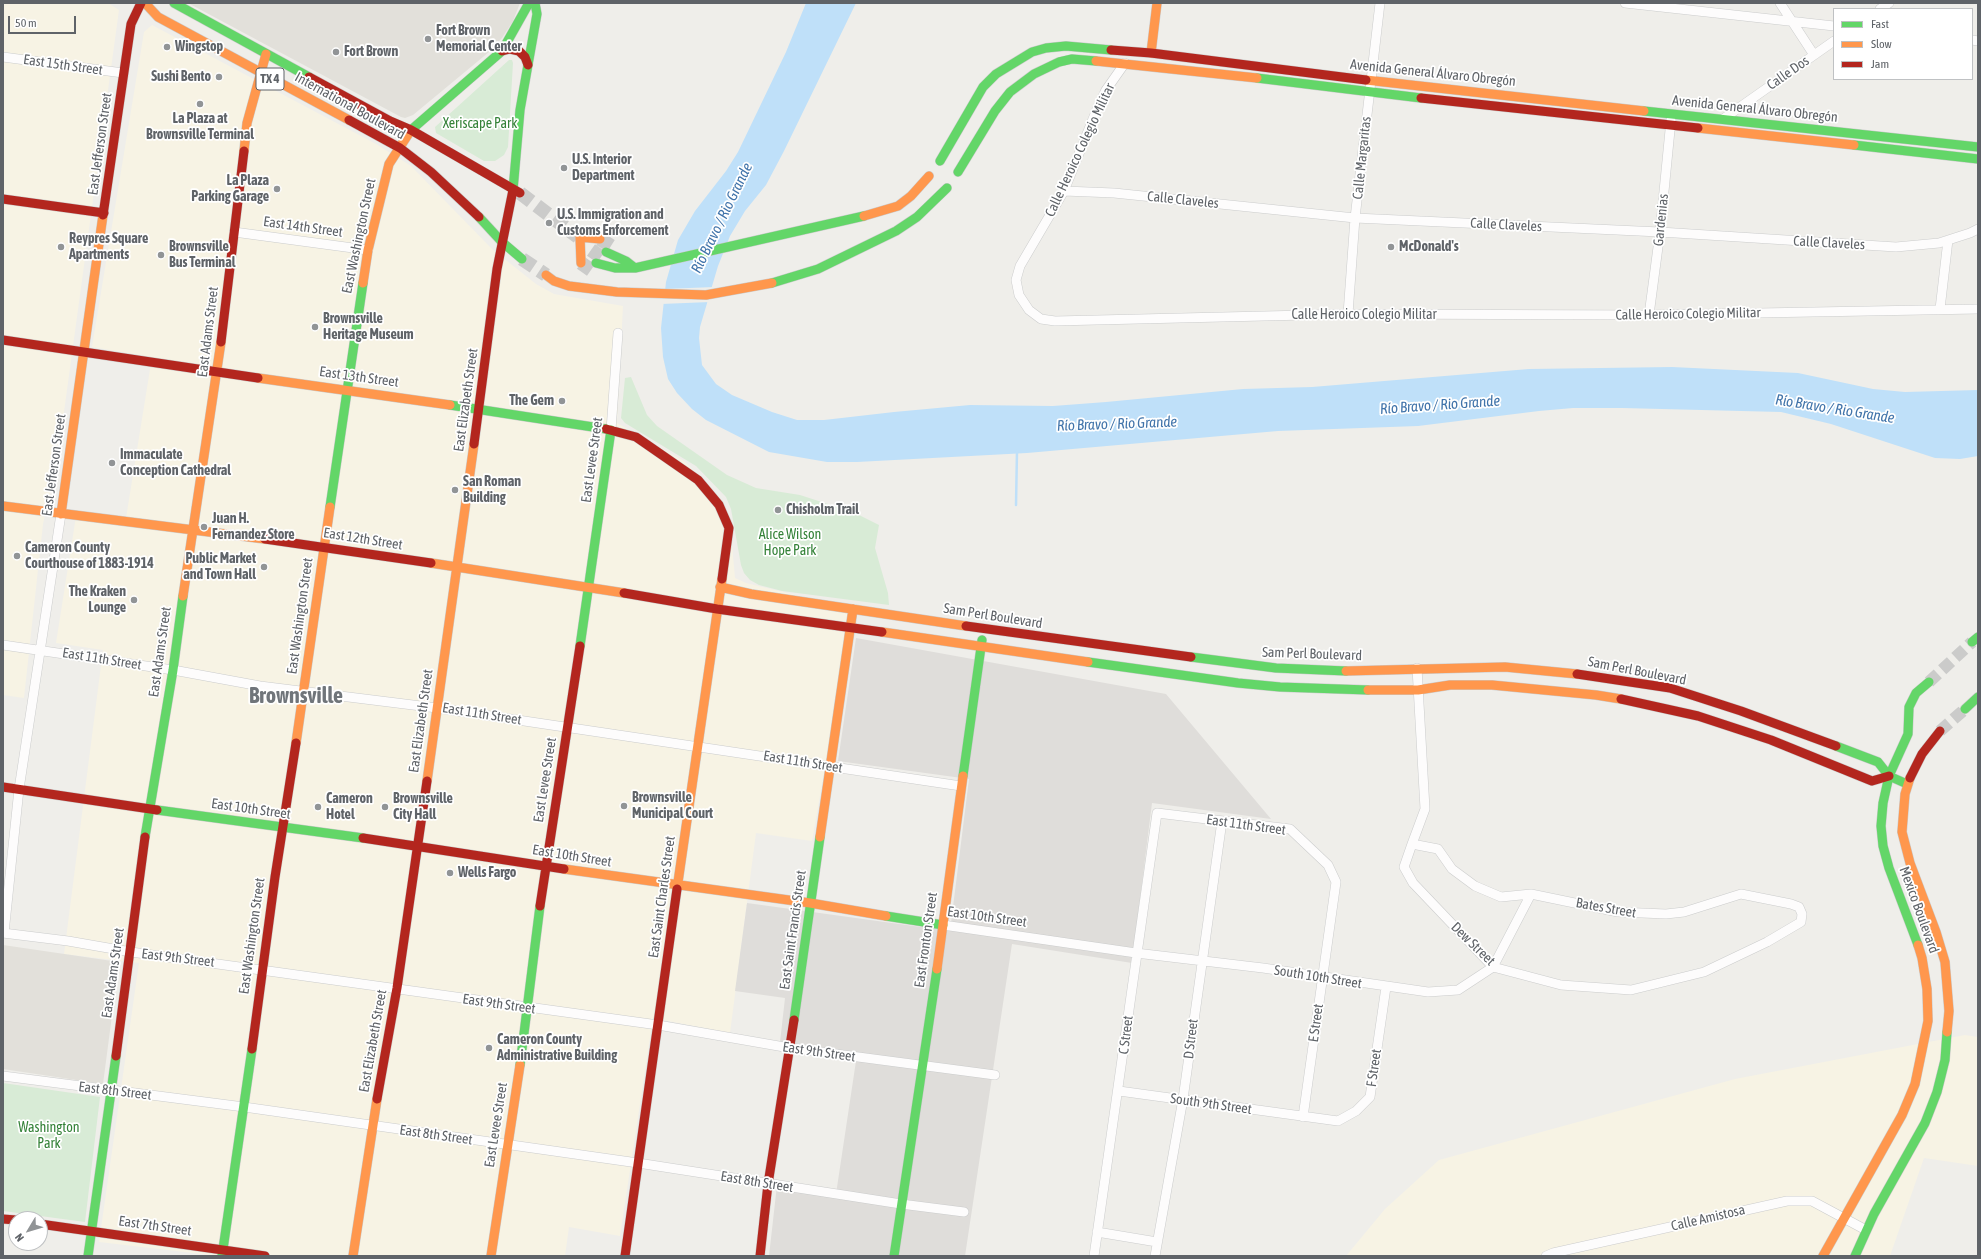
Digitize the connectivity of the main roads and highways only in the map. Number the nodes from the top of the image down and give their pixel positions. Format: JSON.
{"nodes":[{"id":1,"x":141,"y":3,"type":"edge"},
{"id":2,"x":146,"y":3,"type":"edge"},
{"id":3,"x":174,"y":3,"type":"edge"},
{"id":4,"x":529,"y":3,"type":"edge"},
{"id":5,"x":535,"y":3,"type":"edge"},
{"id":6,"x":1157,"y":3,"type":"edge"},
{"id":7,"x":502,"y":51,"type":"junction"},
{"id":8,"x":1151,"y":53,"type":"junction"},
{"id":9,"x":266,"y":54,"type":"junction"},
{"id":10,"x":1229,"y":63,"type":"junction"},
{"id":11,"x":528,"y":65,"type":"junction"},
{"id":12,"x":261,"y":74,"type":"junction"},
{"id":13,"x":1228,"y":75,"type":"junction"},
{"id":14,"x":1526,"y":98,"type":"junction"},
{"id":15,"x":1524,"y":109,"type":"junction"},
{"id":16,"x":411,"y":130,"type":"junction"},
{"id":17,"x":1877,"y":136,"type":"junction"},
{"id":18,"x":1875,"y":147,"type":"junction"},
{"id":19,"x":1978,"y":147,"type":"edge"},
{"id":20,"x":400,"y":148,"type":"junction"},
{"id":21,"x":1978,"y":159,"type":"edge"},
{"id":22,"x":940,"y":162,"type":"dead end"},
{"id":23,"x":958,"y":172,"type":"dead end"},
{"id":24,"x":929,"y":176,"type":"dead end"},
{"id":25,"x":947,"y":188,"type":"dead end"},
{"id":26,"x":517,"y":191,"type":"junction"},
{"id":27,"x":3,"y":199,"type":"edge"},
{"id":28,"x":104,"y":213,"type":"junction"},
{"id":29,"x":579,"y":237,"type":"junction"},
{"id":30,"x":502,"y":242,"type":"junction"},
{"id":31,"x":590,"y":251,"type":"junction"},
{"id":32,"x":601,"y":258,"type":"junction"},
{"id":33,"x":522,"y":259,"type":"tunnel mouth"},
{"id":34,"x":635,"y":268,"type":"junction"},
{"id":35,"x":546,"y":275,"type":"tunnel mouth"},
{"id":36,"x":3,"y":340,"type":"edge"},
{"id":37,"x":221,"y":342,"type":"junction"},
{"id":38,"x":84,"y":353,"type":"junction"},
{"id":39,"x":202,"y":369,"type":"junction"},
{"id":40,"x":217,"y":372,"type":"junction"},
{"id":41,"x":346,"y":389,"type":"junction"},
{"id":42,"x":479,"y":408,"type":"junction"},
{"id":43,"x":611,"y":430,"type":"junction"},
{"id":44,"x":698,"y":480,"type":"joint"},
{"id":45,"x":3,"y":506,"type":"edge"},
{"id":46,"x":61,"y":514,"type":"junction"},
{"id":47,"x":192,"y":530,"type":"junction"},
{"id":48,"x":324,"y":548,"type":"junction"},
{"id":49,"x":457,"y":568,"type":"junction"},
{"id":50,"x":588,"y":587,"type":"junction"},
{"id":51,"x":720,"y":587,"type":"junction"},
{"id":52,"x":853,"y":608,"type":"junction"},
{"id":53,"x":717,"y":609,"type":"junction"},
{"id":54,"x":849,"y":628,"type":"junction"},
{"id":55,"x":984,"y":628,"type":"junction"},
{"id":56,"x":981,"y":646,"type":"junction"},
{"id":57,"x":1601,"y":677,"type":"junction"},
{"id":58,"x":1928,"y":682,"type":"tunnel mouth"},
{"id":59,"x":1596,"y":695,"type":"junction"},
{"id":60,"x":1978,"y":697,"type":"edge"},
{"id":61,"x":1965,"y":709,"type":"tunnel mouth"},
{"id":62,"x":1940,"y":731,"type":"tunnel mouth"},
{"id":63,"x":1889,"y":776,"type":"junction"},
{"id":64,"x":1908,"y":784,"type":"junction"},
{"id":65,"x":3,"y":787,"type":"edge"},
{"id":66,"x":150,"y":809,"type":"junction"},
{"id":67,"x":283,"y":827,"type":"junction"},
{"id":68,"x":418,"y":845,"type":"junction"},
{"id":69,"x":545,"y":866,"type":"junction"},
{"id":70,"x":679,"y":886,"type":"junction"},
{"id":71,"x":810,"y":903,"type":"junction"},
{"id":72,"x":942,"y":925,"type":"junction"},
{"id":73,"x":48,"y":1225,"type":"edge"},
{"id":74,"x":91,"y":1231,"type":"junction"},
{"id":75,"x":222,"y":1253,"type":"edge"},
{"id":76,"x":88,"y":1256,"type":"edge"},
{"id":77,"x":265,"y":1256,"type":"edge"},
{"id":78,"x":354,"y":1256,"type":"edge"},
{"id":79,"x":492,"y":1256,"type":"edge"},
{"id":80,"x":625,"y":1256,"type":"edge"},
{"id":81,"x":760,"y":1256,"type":"edge"},
{"id":82,"x":894,"y":1256,"type":"edge"},
{"id":83,"x":1823,"y":1256,"type":"edge"},
{"id":84,"x":1855,"y":1256,"type":"edge"}],
"edges":[{"from":1,"to":28,"type":"main road","name":"East Jefferson Street"},
{"from":2,"to":12,"type":"main road","name":"International Boulevard","number":"TX 4"},
{"from":3,"to":9,"type":"main road","name":"International Boulevard","number":"TX 4"},
{"from":4,"to":7,"type":"main road","name":"East Washington Street"},
{"from":5,"to":11,"type":"main road","name":"East Elizabeth Street"},
{"from":6,"to":8,"type":"main road"},
{"from":7,"to":11,"type":"main road"},
{"from":7,"to":16,"type":"main road","name":"East Washington Street"},
{"from":8,"to":10,"type":"main road","name":"Avenida General Álvaro Obregón"},
{"from":8,"to":22,"type":"main road","name":"Avenida General Álvaro Obregón"},
{"from":9,"to":12,"type":"main road","name":"East Adams Street"},
{"from":9,"to":16,"type":"main road","name":"International Boulevard","number":"TX 4"},
{"from":10,"to":13,"type":"main road"},
{"from":10,"to":14,"type":"main road","name":"Avenida General Álvaro Obregón"},
{"from":11,"to":26,"type":"main road","name":"East Elizabeth Street"},
{"from":12,"to":20,"type":"main road","name":"International Boulevard","number":"TX 4"},
{"from":12,"to":37,"type":"main road","name":"East Adams Street"},
{"from":13,"to":15,"type":"main road","name":"Avenida General Álvaro Obregón"},
{"from":13,"to":23,"type":"main road","name":"Avenida General Álvaro Obregón"},
{"from":14,"to":15,"type":"main road"},
{"from":14,"to":17,"type":"main road","name":"Avenida General Álvaro Obregón"},
{"from":15,"to":18,"type":"main road","name":"Avenida General Álvaro Obregón"},
{"from":16,"to":20,"type":"main road","name":"East Washington Street"},
{"from":16,"to":26,"type":"main road","name":"International Boulevard","number":"TX 4"},
{"from":17,"to":18,"type":"main road"},
{"from":17,"to":19,"type":"main road","name":"Avenida General Álvaro Obregón"},
{"from":18,"to":21,"type":"main road","name":"Avenida General Álvaro Obregón"},
{"from":20,"to":30,"type":"main road","name":"International Boulevard","number":"TX 4"},
{"from":20,"to":41,"type":"main road","name":"East Washington Street"},
{"from":24,"to":34,"type":"main road"},
{"from":25,"to":35,"type":"main road"},
{"from":26,"to":30,"type":"main road","name":"East Elizabeth Street"},
{"from":27,"to":28,"type":"main road"},
{"from":28,"to":38,"type":"main road","name":"East Jefferson Street"},
{"from":29,"to":31,"type":"main road"},
{"from":29,"to":31,"type":"main road"},
{"from":29,"to":31,"type":"main road"},
{"from":30,"to":33,"type":"main road","name":"International Boulevard"},
{"from":30,"to":42,"type":"main road","name":"East Elizabeth Street"},
{"from":32,"to":34,"type":"main road"},
{"from":32,"to":34,"type":"main road"},
{"from":32,"to":34,"type":"main road"},
{"from":36,"to":38,"type":"main road","name":"East 13th Street"},
{"from":37,"to":39,"type":"main road"},
{"from":37,"to":40,"type":"main road","name":"East Adams Street"},
{"from":38,"to":39,"type":"main road","name":"East 13th Street"},
{"from":38,"to":46,"type":"main road","name":"East Jefferson Street"},
{"from":39,"to":40,"type":"main road","name":"East 13th Street"},
{"from":40,"to":41,"type":"main road","name":"East 13th Street"},
{"from":40,"to":47,"type":"main road","name":"East Adams Street"},
{"from":41,"to":42,"type":"main road","name":"East 13th Street"},
{"from":41,"to":48,"type":"main road","name":"East Washington Street"},
{"from":42,"to":43,"type":"main road","name":"East 13th Street"},
{"from":42,"to":49,"type":"main road","name":"East Elizabeth Street"},
{"from":43,"to":44,"type":"main road","name":"East 13th Street"},
{"from":43,"to":50,"type":"main road","name":"East Levee Street"},
{"from":44,"to":51,"type":"main road","name":"East Saint Charles Street"},
{"from":45,"to":46,"type":"main road","name":"East 12th Street"},
{"from":46,"to":47,"type":"main road","name":"East 12th Street"},
{"from":47,"to":48,"type":"main road","name":"East 12th Street"},
{"from":47,"to":66,"type":"main road","name":"East Adams Street"},
{"from":48,"to":49,"type":"main road","name":"East 12th Street"},
{"from":48,"to":67,"type":"main road","name":"East Washington Street"},
{"from":49,"to":50,"type":"main road","name":"East 12th Street"},
{"from":49,"to":68,"type":"main road","name":"East Elizabeth Street"},
{"from":50,"to":53,"type":"main road","name":"East 12th Street"},
{"from":50,"to":69,"type":"main road","name":"East Levee Street"},
{"from":51,"to":52,"type":"main road","name":"Sam Perl Boulevard"},
{"from":51,"to":53,"type":"main road","name":"East Saint Charles Street"},
{"from":52,"to":54,"type":"main road","name":"East Saint Francis Street"},
{"from":52,"to":55,"type":"main road","name":"Sam Perl Boulevard"},
{"from":53,"to":54,"type":"main road"},
{"from":53,"to":70,"type":"main road","name":"East Saint Charles Street"},
{"from":54,"to":56,"type":"main road"},
{"from":54,"to":71,"type":"main road","name":"East Saint Francis Street"},
{"from":55,"to":56,"type":"main road","name":"East Fronton Street"},
{"from":55,"to":57,"type":"main road","name":"Sam Perl Boulevard"},
{"from":56,"to":59,"type":"main road"},
{"from":56,"to":72,"type":"main road","name":"East Fronton Street"},
{"from":57,"to":59,"type":"main road"},
{"from":57,"to":63,"type":"main road","name":"Sam Perl Boulevard"},
{"from":58,"to":63,"type":"main road","name":"Mexico Boulevard"},
{"from":59,"to":63,"type":"main road"},
{"from":60,"to":61,"type":"main road"},
{"from":62,"to":64,"type":"main road","name":"Mexico Boulevard"},
{"from":63,"to":64,"type":"main road","name":"Sam Perl Boulevard"},
{"from":63,"to":83,"type":"main road","name":"Mexico Boulevard"},
{"from":64,"to":84,"type":"main road","name":"Mexico Boulevard"},
{"from":65,"to":66,"type":"main road","name":"East 10th Street"},
{"from":66,"to":67,"type":"main road","name":"East 10th Street"},
{"from":66,"to":74,"type":"main road","name":"East Adams Street"},
{"from":67,"to":68,"type":"main road","name":"East 10th Street"},
{"from":67,"to":75,"type":"main road","name":"East Washington Street"},
{"from":68,"to":69,"type":"main road","name":"East 10th Street"},
{"from":68,"to":78,"type":"main road","name":"East Elizabeth Street"},
{"from":69,"to":70,"type":"main road","name":"East 10th Street"},
{"from":69,"to":79,"type":"main road","name":"East Levee Street"},
{"from":70,"to":71,"type":"main road","name":"East 10th Street"},
{"from":70,"to":80,"type":"main road","name":"East Saint Charles Street"},
{"from":71,"to":72,"type":"main road","name":"East 10th Street"},
{"from":71,"to":81,"type":"main road","name":"East Saint Francis Street"},
{"from":72,"to":82,"type":"main road","name":"East Fronton Street"},
{"from":73,"to":74,"type":"main road","name":"East 7th Street"},
{"from":74,"to":75,"type":"main road","name":"East 7th Street"},
{"from":74,"to":76,"type":"main road","name":"East Adams Street"},
{"from":75,"to":77,"type":"main road","name":"East 7th Street"}]}
